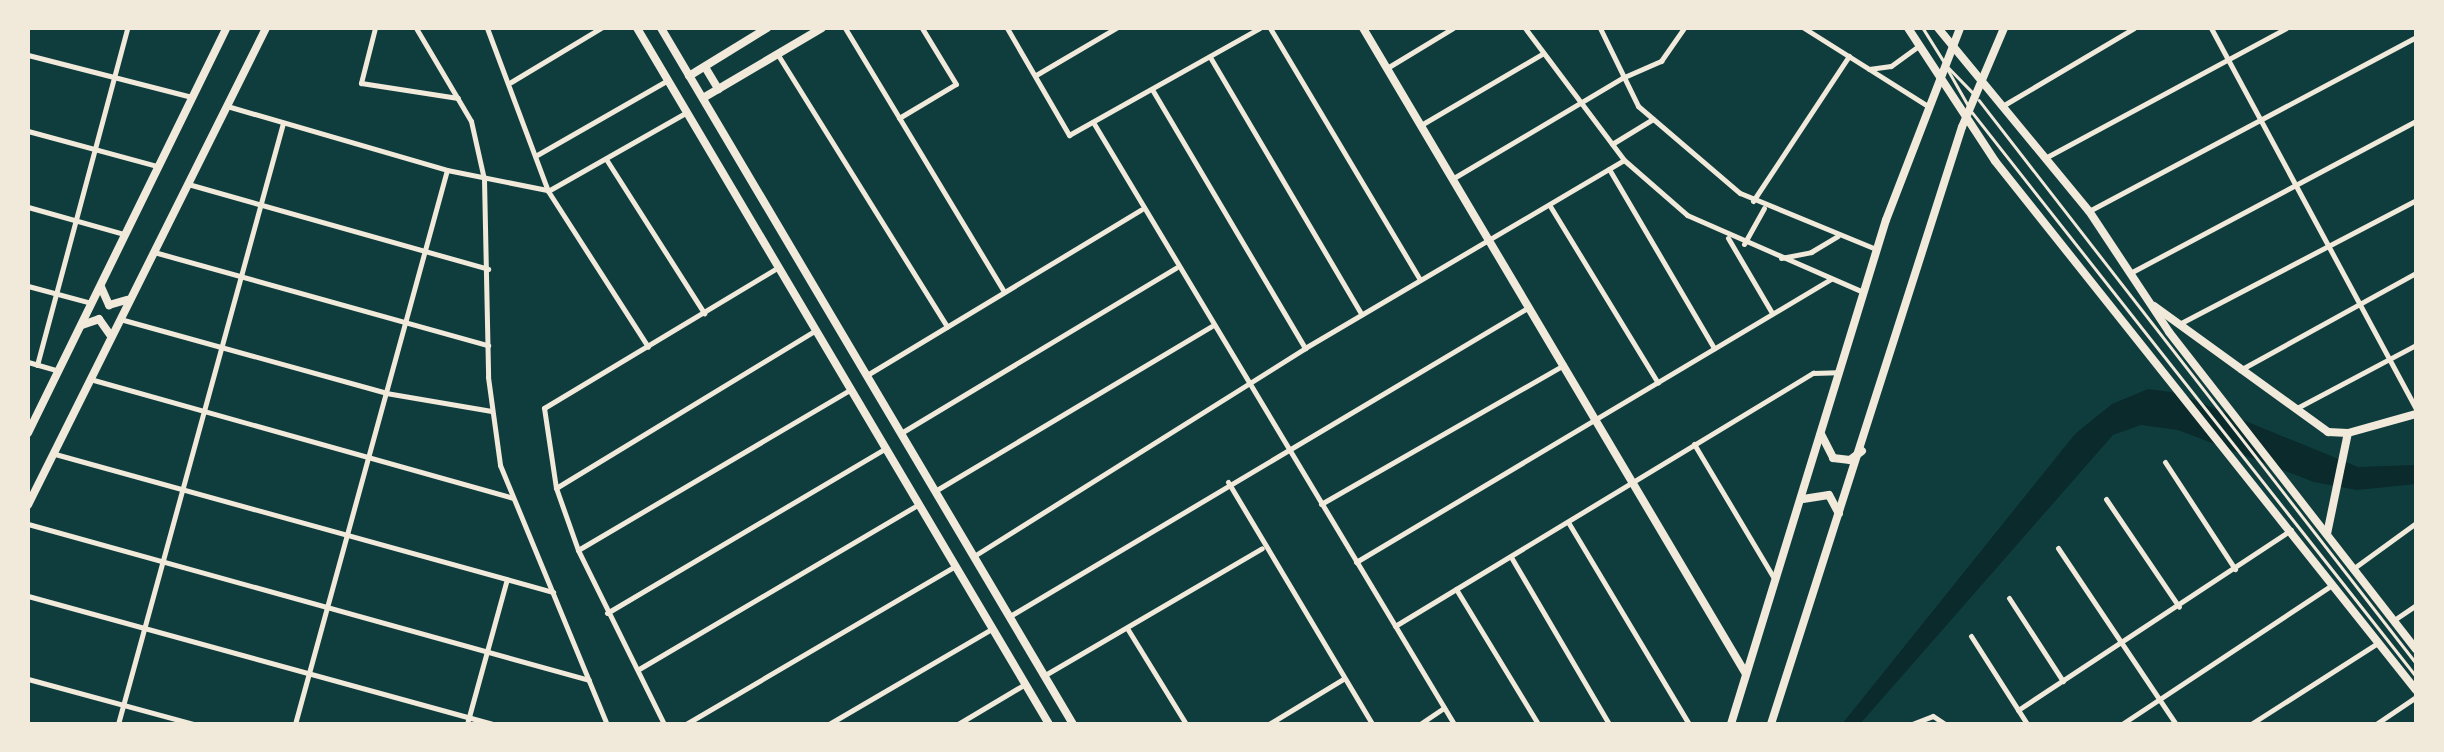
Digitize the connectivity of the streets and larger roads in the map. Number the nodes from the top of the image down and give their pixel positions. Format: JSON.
{"nodes":[{"id":1,"x":127,"y":28,"type":"edge"},
{"id":2,"x":223,"y":28,"type":"edge"},
{"id":3,"x":266,"y":28,"type":"edge"},
{"id":4,"x":375,"y":28,"type":"edge"},
{"id":5,"x":416,"y":28,"type":"edge"},
{"id":6,"x":488,"y":28,"type":"edge"},
{"id":7,"x":601,"y":28,"type":"edge"},
{"id":8,"x":637,"y":28,"type":"edge"},
{"id":9,"x":661,"y":28,"type":"edge"},
{"id":10,"x":764,"y":28,"type":"edge"},
{"id":11,"x":822,"y":28,"type":"edge"},
{"id":12,"x":845,"y":28,"type":"edge"},
{"id":13,"x":922,"y":28,"type":"edge"},
{"id":14,"x":1008,"y":28,"type":"edge"},
{"id":15,"x":1116,"y":28,"type":"edge"},
{"id":16,"x":1260,"y":28,"type":"edge"},
{"id":17,"x":1270,"y":28,"type":"edge"},
{"id":18,"x":1362,"y":28,"type":"edge"},
{"id":19,"x":1452,"y":28,"type":"edge"},
{"id":20,"x":1526,"y":28,"type":"edge"},
{"id":21,"x":1600,"y":28,"type":"edge"},
{"id":22,"x":1684,"y":28,"type":"edge"},
{"id":23,"x":1804,"y":28,"type":"edge"},
{"id":24,"x":1908,"y":28,"type":"edge"},
{"id":25,"x":1938,"y":28,"type":"edge"},
{"id":26,"x":1960,"y":28,"type":"edge"},
{"id":27,"x":2004,"y":28,"type":"edge"},
{"id":28,"x":2134,"y":28,"type":"edge"},
{"id":29,"x":2211,"y":28,"type":"edge"},
{"id":30,"x":2286,"y":28,"type":"edge"},
{"id":31,"x":2416,"y":37,"type":"edge"},
{"id":32,"x":1919,"y":46,"type":"junction"},
{"id":33,"x":1951,"y":47,"type":"junction"},
{"id":34,"x":776,"y":52,"type":"junction"},
{"id":35,"x":28,"y":54,"type":"edge"},
{"id":36,"x":1542,"y":54,"type":"junction"},
{"id":37,"x":1849,"y":56,"type":"junction"},
{"id":38,"x":1210,"y":57,"type":"junction"},
{"id":39,"x":2227,"y":58,"type":"junction"},
{"id":40,"x":705,"y":67,"type":"junction"},
{"id":41,"x":1387,"y":68,"type":"junction"},
{"id":42,"x":1869,"y":69,"type":"junction"},
{"id":43,"x":1036,"y":75,"type":"junction"},
{"id":44,"x":690,"y":76,"type":"junction"},
{"id":45,"x":114,"y":77,"type":"junction"},
{"id":46,"x":1622,"y":78,"type":"junction"},
{"id":47,"x":1939,"y":78,"type":"junction"},
{"id":48,"x":668,"y":80,"type":"junction"},
{"id":49,"x":511,"y":82,"type":"junction"},
{"id":50,"x":1979,"y":83,"type":"junction"},
{"id":51,"x":718,"y":89,"type":"junction"},
{"id":52,"x":1153,"y":90,"type":"junction"},
{"id":53,"x":191,"y":97,"type":"junction"},
{"id":54,"x":458,"y":98,"type":"junction"},
{"id":55,"x":702,"y":98,"type":"junction"},
{"id":56,"x":1582,"y":104,"type":"junction"},
{"id":57,"x":226,"y":106,"type":"junction"},
{"id":58,"x":1928,"y":106,"type":"junction"},
{"id":59,"x":1999,"y":108,"type":"junction"},
{"id":60,"x":687,"y":112,"type":"junction"},
{"id":61,"x":899,"y":118,"type":"junction"},
{"id":62,"x":1965,"y":118,"type":"junction"},
{"id":63,"x":1653,"y":120,"type":"junction"},
{"id":64,"x":2261,"y":120,"type":"junction"},
{"id":65,"x":2416,"y":120,"type":"edge"},
{"id":66,"x":1093,"y":122,"type":"junction"},
{"id":67,"x":282,"y":123,"type":"junction"},
{"id":68,"x":1421,"y":125,"type":"junction"},
{"id":69,"x":28,"y":131,"type":"edge"},
{"id":70,"x":1612,"y":144,"type":"junction"},
{"id":71,"x":92,"y":148,"type":"junction"},
{"id":72,"x":537,"y":155,"type":"junction"},
{"id":73,"x":606,"y":159,"type":"junction"},
{"id":74,"x":2042,"y":159,"type":"junction"},
{"id":75,"x":1624,"y":160,"type":"junction"},
{"id":76,"x":157,"y":166,"type":"junction"},
{"id":77,"x":1609,"y":169,"type":"junction"},
{"id":78,"x":447,"y":170,"type":"junction"},
{"id":79,"x":484,"y":179,"type":"junction"},
{"id":80,"x":1452,"y":179,"type":"junction"},
{"id":81,"x":188,"y":184,"type":"junction"},
{"id":82,"x":2296,"y":185,"type":"junction"},
{"id":83,"x":548,"y":190,"type":"junction"},
{"id":84,"x":2416,"y":200,"type":"edge"},
{"id":85,"x":1753,"y":201,"type":"junction"},
{"id":86,"x":260,"y":205,"type":"junction"},
{"id":87,"x":1550,"y":206,"type":"junction"},
{"id":88,"x":28,"y":207,"type":"edge"},
{"id":89,"x":1764,"y":208,"type":"junction"},
{"id":90,"x":1141,"y":210,"type":"junction"},
{"id":91,"x":2089,"y":211,"type":"junction"},
{"id":92,"x":73,"y":218,"type":"junction"},
{"id":93,"x":124,"y":234,"type":"junction"},
{"id":94,"x":1838,"y":236,"type":"junction"},
{"id":95,"x":1727,"y":237,"type":"junction"},
{"id":96,"x":1488,"y":242,"type":"junction"},
{"id":97,"x":1744,"y":244,"type":"junction"},
{"id":98,"x":2330,"y":248,"type":"junction"},
{"id":99,"x":1878,"y":250,"type":"junction"},
{"id":100,"x":426,"y":251,"type":"junction"},
{"id":101,"x":154,"y":252,"type":"junction"},
{"id":102,"x":1778,"y":258,"type":"junction"},
{"id":103,"x":779,"y":268,"type":"junction"},
{"id":104,"x":1176,"y":268,"type":"junction"},
{"id":105,"x":489,"y":269,"type":"junction"},
{"id":106,"x":2132,"y":272,"type":"junction"},
{"id":107,"x":2416,"y":273,"type":"edge"},
{"id":108,"x":240,"y":277,"type":"junction"},
{"id":109,"x":1830,"y":279,"type":"junction"},
{"id":110,"x":1420,"y":280,"type":"junction"},
{"id":111,"x":102,"y":282,"type":"junction"},
{"id":112,"x":28,"y":286,"type":"edge"},
{"id":113,"x":52,"y":292,"type":"junction"},
{"id":114,"x":1004,"y":292,"type":"junction"},
{"id":115,"x":1863,"y":292,"type":"junction"},
{"id":116,"x":132,"y":297,"type":"junction"},
{"id":117,"x":2146,"y":300,"type":"junction"},
{"id":118,"x":91,"y":303,"type":"junction"},
{"id":119,"x":2360,"y":304,"type":"junction"},
{"id":120,"x":1528,"y":306,"type":"junction"},
{"id":121,"x":704,"y":313,"type":"junction"},
{"id":122,"x":1772,"y":313,"type":"junction"},
{"id":123,"x":1361,"y":314,"type":"junction"},
{"id":124,"x":120,"y":319,"type":"junction"},
{"id":125,"x":406,"y":322,"type":"junction"},
{"id":126,"x":2182,"y":323,"type":"junction"},
{"id":127,"x":1212,"y":326,"type":"junction"},
{"id":128,"x":946,"y":327,"type":"junction"},
{"id":129,"x":816,"y":330,"type":"junction"},
{"id":130,"x":78,"y":332,"type":"junction"},
{"id":131,"x":108,"y":344,"type":"junction"},
{"id":132,"x":489,"y":345,"type":"junction"},
{"id":133,"x":648,"y":346,"type":"junction"},
{"id":134,"x":2416,"y":346,"type":"edge"},
{"id":135,"x":220,"y":348,"type":"junction"},
{"id":136,"x":1305,"y":348,"type":"junction"},
{"id":137,"x":1714,"y":348,"type":"junction"},
{"id":138,"x":2390,"y":360,"type":"junction"},
{"id":139,"x":28,"y":362,"type":"edge"},
{"id":140,"x":37,"y":365,"type":"junction"},
{"id":141,"x":1564,"y":365,"type":"junction"},
{"id":142,"x":2240,"y":370,"type":"junction"},
{"id":143,"x":59,"y":371,"type":"junction"},
{"id":144,"x":1838,"y":372,"type":"junction"},
{"id":145,"x":867,"y":375,"type":"junction"},
{"id":146,"x":90,"y":379,"type":"junction"},
{"id":147,"x":1658,"y":383,"type":"junction"},
{"id":148,"x":1248,"y":384,"type":"junction"},
{"id":149,"x":851,"y":389,"type":"junction"},
{"id":150,"x":386,"y":393,"type":"junction"},
{"id":151,"x":2292,"y":410,"type":"junction"},
{"id":152,"x":203,"y":411,"type":"junction"},
{"id":153,"x":2416,"y":411,"type":"edge"},
{"id":154,"x":492,"y":412,"type":"junction"},
{"id":155,"x":1596,"y":420,"type":"junction"},
{"id":156,"x":1822,"y":424,"type":"junction"},
{"id":157,"x":902,"y":433,"type":"junction"},
{"id":158,"x":2348,"y":433,"type":"junction"},
{"id":159,"x":28,"y":434,"type":"edge"},
{"id":160,"x":1694,"y":444,"type":"junction"},
{"id":161,"x":1286,"y":446,"type":"junction"},
{"id":162,"x":1864,"y":447,"type":"junction"},
{"id":163,"x":886,"y":448,"type":"junction"},
{"id":164,"x":53,"y":454,"type":"junction"},
{"id":165,"x":370,"y":455,"type":"junction"},
{"id":166,"x":2165,"y":462,"type":"dead end"},
{"id":167,"x":1632,"y":481,"type":"junction"},
{"id":168,"x":1228,"y":482,"type":"junction"},
{"id":169,"x":556,"y":488,"type":"junction"},
{"id":170,"x":182,"y":490,"type":"junction"},
{"id":171,"x":936,"y":491,"type":"junction"},
{"id":172,"x":514,"y":498,"type":"junction"},
{"id":173,"x":2106,"y":500,"type":"dead end"},
{"id":174,"x":1800,"y":502,"type":"junction"},
{"id":175,"x":919,"y":504,"type":"junction"},
{"id":176,"x":1321,"y":504,"type":"junction"},
{"id":177,"x":28,"y":505,"type":"edge"},
{"id":178,"x":1839,"y":518,"type":"junction"},
{"id":179,"x":1568,"y":522,"type":"junction"},
{"id":180,"x":2416,"y":523,"type":"edge"},
{"id":181,"x":28,"y":524,"type":"edge"},
{"id":182,"x":2292,"y":529,"type":"junction"},
{"id":183,"x":2327,"y":534,"type":"junction"},
{"id":184,"x":347,"y":536,"type":"junction"},
{"id":185,"x":1262,"y":548,"type":"junction"},
{"id":186,"x":2058,"y":548,"type":"dead end"},
{"id":187,"x":578,"y":550,"type":"junction"},
{"id":188,"x":974,"y":556,"type":"junction"},
{"id":189,"x":1511,"y":557,"type":"junction"},
{"id":190,"x":162,"y":562,"type":"junction"},
{"id":191,"x":1356,"y":562,"type":"junction"},
{"id":192,"x":956,"y":566,"type":"junction"},
{"id":193,"x":2354,"y":568,"type":"junction"},
{"id":194,"x":2235,"y":570,"type":"junction"},
{"id":195,"x":507,"y":580,"type":"junction"},
{"id":196,"x":1776,"y":582,"type":"junction"},
{"id":197,"x":2334,"y":583,"type":"junction"},
{"id":198,"x":1456,"y":589,"type":"junction"},
{"id":199,"x":553,"y":592,"type":"junction"},
{"id":200,"x":28,"y":596,"type":"edge"},
{"id":201,"x":2010,"y":598,"type":"dead end"},
{"id":202,"x":2416,"y":604,"type":"edge"},
{"id":203,"x":2179,"y":607,"type":"junction"},
{"id":204,"x":327,"y":608,"type":"junction"},
{"id":205,"x":606,"y":613,"type":"junction"},
{"id":206,"x":1010,"y":616,"type":"junction"},
{"id":207,"x":2394,"y":620,"type":"junction"},
{"id":208,"x":1395,"y":626,"type":"junction"},
{"id":209,"x":992,"y":628,"type":"junction"},
{"id":210,"x":1127,"y":628,"type":"junction"},
{"id":211,"x":144,"y":629,"type":"junction"},
{"id":212,"x":1971,"y":636,"type":"dead end"},
{"id":213,"x":2379,"y":642,"type":"junction"},
{"id":214,"x":2121,"y":644,"type":"junction"},
{"id":215,"x":2416,"y":650,"type":"edge"},
{"id":216,"x":487,"y":652,"type":"junction"},
{"id":217,"x":639,"y":670,"type":"junction"},
{"id":218,"x":309,"y":674,"type":"junction"},
{"id":219,"x":1746,"y":674,"type":"junction"},
{"id":220,"x":1044,"y":675,"type":"junction"},
{"id":221,"x":1343,"y":678,"type":"junction"},
{"id":222,"x":28,"y":679,"type":"edge"},
{"id":223,"x":590,"y":680,"type":"junction"},
{"id":224,"x":2063,"y":681,"type":"junction"},
{"id":225,"x":1026,"y":684,"type":"junction"},
{"id":226,"x":2416,"y":694,"type":"edge"},
{"id":227,"x":2158,"y":701,"type":"junction"},
{"id":228,"x":123,"y":705,"type":"junction"},
{"id":229,"x":1444,"y":708,"type":"junction"},
{"id":230,"x":2018,"y":710,"type":"junction"},
{"id":231,"x":468,"y":721,"type":"edge"},
{"id":232,"x":118,"y":724,"type":"edge"},
{"id":233,"x":194,"y":724,"type":"edge"},
{"id":234,"x":295,"y":724,"type":"edge"},
{"id":235,"x":492,"y":724,"type":"edge"},
{"id":236,"x":607,"y":724,"type":"edge"},
{"id":237,"x":664,"y":724,"type":"edge"},
{"id":238,"x":686,"y":724,"type":"edge"},
{"id":239,"x":829,"y":724,"type":"edge"},
{"id":240,"x":958,"y":724,"type":"edge"},
{"id":241,"x":1049,"y":724,"type":"edge"},
{"id":242,"x":1073,"y":724,"type":"edge"},
{"id":243,"x":1186,"y":724,"type":"edge"},
{"id":244,"x":1270,"y":724,"type":"edge"},
{"id":245,"x":1372,"y":724,"type":"edge"},
{"id":246,"x":1420,"y":724,"type":"edge"},
{"id":247,"x":1454,"y":724,"type":"edge"},
{"id":248,"x":1538,"y":724,"type":"edge"},
{"id":249,"x":1610,"y":724,"type":"edge"},
{"id":250,"x":1688,"y":724,"type":"edge"},
{"id":251,"x":1730,"y":724,"type":"edge"},
{"id":252,"x":1772,"y":724,"type":"edge"},
{"id":253,"x":1912,"y":724,"type":"edge"},
{"id":254,"x":1945,"y":724,"type":"edge"},
{"id":255,"x":2028,"y":724,"type":"edge"},
{"id":256,"x":2122,"y":724,"type":"edge"},
{"id":257,"x":2176,"y":724,"type":"edge"},
{"id":258,"x":2252,"y":724,"type":"edge"},
{"id":259,"x":2376,"y":724,"type":"edge"}],
"edges":[{"from":1,"to":45,"type":"street"},
{"from":2,"to":53,"type":"street"},
{"from":3,"to":57,"type":"street"},
{"from":4,"to":54,"type":"street"},
{"from":5,"to":54,"type":"street"},
{"from":6,"to":49,"type":"street"},
{"from":7,"to":49,"type":"street"},
{"from":8,"to":48,"type":"street"},
{"from":9,"to":44,"type":"street"},
{"from":10,"to":40,"type":"street"},
{"from":11,"to":34,"type":"street"},
{"from":12,"to":61,"type":"street"},
{"from":13,"to":61,"type":"street"},
{"from":14,"to":43,"type":"street"},
{"from":15,"to":43,"type":"street"},
{"from":16,"to":38,"type":"street"},
{"from":17,"to":110,"type":"street"},
{"from":18,"to":41,"type":"street"},
{"from":19,"to":41,"type":"street"},
{"from":20,"to":36,"type":"street"},
{"from":21,"to":46,"type":"street"},
{"from":22,"to":46,"type":"street"},
{"from":23,"to":37,"type":"street"},
{"from":24,"to":32,"type":"street"},
{"from":25,"to":33,"type":"street"},
{"from":26,"to":33,"type":"street"},
{"from":27,"to":50,"type":"street"},
{"from":28,"to":59,"type":"street"},
{"from":29,"to":39,"type":"street"},
{"from":30,"to":39,"type":"street"},
{"from":31,"to":64,"type":"street"},
{"from":32,"to":42,"type":"street"},
{"from":32,"to":47,"type":"street"},
{"from":33,"to":47,"type":"street"},
{"from":33,"to":50,"type":"street"},
{"from":34,"to":51,"type":"street"},
{"from":34,"to":128,"type":"street"},
{"from":35,"to":45,"type":"street"},
{"from":36,"to":56,"type":"street"},
{"from":36,"to":68,"type":"street"},
{"from":37,"to":42,"type":"street"},
{"from":37,"to":85,"type":"street"},
{"from":38,"to":52,"type":"street"},
{"from":38,"to":123,"type":"street"},
{"from":39,"to":64,"type":"street"},
{"from":39,"to":74,"type":"street"},
{"from":40,"to":44,"type":"street"},
{"from":40,"to":51,"type":"street"},
{"from":41,"to":68,"type":"street"},
{"from":42,"to":58,"type":"street"},
{"from":43,"to":66,"type":"street"},
{"from":44,"to":55,"type":"street"},
{"from":45,"to":53,"type":"street"},
{"from":45,"to":71,"type":"street"},
{"from":46,"to":56,"type":"street"},
{"from":46,"to":63,"type":"street"},
{"from":47,"to":58,"type":"street"},
{"from":47,"to":62,"type":"street"},
{"from":48,"to":60,"type":"street"},
{"from":48,"to":72,"type":"street"},
{"from":49,"to":72,"type":"street"},
{"from":50,"to":59,"type":"street"},
{"from":50,"to":62,"type":"street"},
{"from":51,"to":55,"type":"street"},
{"from":52,"to":66,"type":"street"},
{"from":52,"to":136,"type":"street"},
{"from":53,"to":76,"type":"street"},
{"from":54,"to":79,"type":"street"},
{"from":55,"to":145,"type":"street"},
{"from":56,"to":70,"type":"street"},
{"from":56,"to":80,"type":"street"},
{"from":57,"to":67,"type":"street"},
{"from":57,"to":81,"type":"street"},
{"from":58,"to":99,"type":"street"},
{"from":59,"to":74,"type":"street"},
{"from":60,"to":73,"type":"street"},
{"from":60,"to":103,"type":"street"},
{"from":61,"to":114,"type":"street"},
{"from":62,"to":162,"type":"street"},
{"from":62,"to":182,"type":"street"},
{"from":63,"to":70,"type":"street"},
{"from":63,"to":85,"type":"street"},
{"from":64,"to":82,"type":"street"},
{"from":64,"to":91,"type":"street"},
{"from":65,"to":82,"type":"street"},
{"from":66,"to":90,"type":"street"},
{"from":67,"to":78,"type":"street"},
{"from":67,"to":86,"type":"street"},
{"from":68,"to":80,"type":"street"},
{"from":69,"to":71,"type":"street"},
{"from":70,"to":75,"type":"street"},
{"from":71,"to":76,"type":"street"},
{"from":71,"to":92,"type":"street"},
{"from":72,"to":83,"type":"street"},
{"from":73,"to":83,"type":"street"},
{"from":73,"to":121,"type":"street"},
{"from":74,"to":91,"type":"street"},
{"from":75,"to":77,"type":"street"},
{"from":75,"to":95,"type":"street"},
{"from":76,"to":93,"type":"street"},
{"from":77,"to":87,"type":"street"},
{"from":77,"to":137,"type":"street"},
{"from":78,"to":79,"type":"street"},
{"from":78,"to":100,"type":"street"},
{"from":79,"to":83,"type":"street"},
{"from":79,"to":105,"type":"street"},
{"from":80,"to":96,"type":"street"},
{"from":81,"to":86,"type":"street"},
{"from":81,"to":101,"type":"street"},
{"from":82,"to":98,"type":"street"},
{"from":82,"to":106,"type":"street"},
{"from":83,"to":133,"type":"street"},
{"from":84,"to":98,"type":"street"},
{"from":85,"to":89,"type":"street"},
{"from":86,"to":100,"type":"street"},
{"from":86,"to":108,"type":"street"},
{"from":87,"to":96,"type":"street"},
{"from":87,"to":147,"type":"street"},
{"from":88,"to":92,"type":"street"},
{"from":89,"to":94,"type":"street"},
{"from":89,"to":97,"type":"street"},
{"from":90,"to":104,"type":"street"},
{"from":90,"to":114,"type":"street"},
{"from":91,"to":106,"type":"street"},
{"from":92,"to":93,"type":"street"},
{"from":92,"to":113,"type":"street"},
{"from":93,"to":111,"type":"street"},
{"from":94,"to":99,"type":"street"},
{"from":94,"to":102,"type":"street"},
{"from":95,"to":97,"type":"street"},
{"from":95,"to":122,"type":"street"},
{"from":96,"to":110,"type":"street"},
{"from":96,"to":120,"type":"street"},
{"from":97,"to":102,"type":"street"},
{"from":98,"to":119,"type":"street"},
{"from":98,"to":126,"type":"street"},
{"from":99,"to":115,"type":"street"},
{"from":100,"to":105,"type":"street"},
{"from":100,"to":125,"type":"street"},
{"from":101,"to":108,"type":"street"},
{"from":101,"to":116,"type":"street"},
{"from":102,"to":109,"type":"street"},
{"from":103,"to":121,"type":"street"},
{"from":103,"to":129,"type":"street"},
{"from":104,"to":127,"type":"street"},
{"from":104,"to":157,"type":"street"},
{"from":105,"to":132,"type":"street"},
{"from":106,"to":117,"type":"street"},
{"from":107,"to":119,"type":"street"},
{"from":108,"to":125,"type":"street"},
{"from":108,"to":135,"type":"street"},
{"from":109,"to":115,"type":"street"},
{"from":109,"to":122,"type":"street"},
{"from":110,"to":123,"type":"street"},
{"from":111,"to":116,"type":"street"},
{"from":111,"to":118,"type":"street"},
{"from":112,"to":113,"type":"street"},
{"from":113,"to":118,"type":"street"},
{"from":113,"to":140,"type":"street"},
{"from":114,"to":128,"type":"street"},
{"from":115,"to":144,"type":"street"},
{"from":116,"to":124,"type":"street"},
{"from":117,"to":126,"type":"street"},
{"from":117,"to":183,"type":"street"},
{"from":118,"to":130,"type":"street"},
{"from":119,"to":138,"type":"street"},
{"from":119,"to":142,"type":"street"},
{"from":120,"to":141,"type":"street"},
{"from":120,"to":161,"type":"street"},
{"from":121,"to":133,"type":"street"},
{"from":122,"to":137,"type":"street"},
{"from":123,"to":136,"type":"street"},
{"from":124,"to":131,"type":"street"},
{"from":124,"to":135,"type":"street"},
{"from":125,"to":132,"type":"street"},
{"from":125,"to":150,"type":"street"},
{"from":126,"to":142,"type":"street"},
{"from":127,"to":148,"type":"street"},
{"from":127,"to":171,"type":"street"},
{"from":128,"to":145,"type":"street"},
{"from":129,"to":149,"type":"street"},
{"from":129,"to":169,"type":"street"},
{"from":130,"to":131,"type":"street"},
{"from":130,"to":143,"type":"street"},
{"from":131,"to":146,"type":"street"},
{"from":132,"to":154,"type":"street"},
{"from":133,"to":169,"type":"street"},
{"from":134,"to":138,"type":"street"},
{"from":135,"to":150,"type":"street"},
{"from":135,"to":152,"type":"street"},
{"from":136,"to":148,"type":"street"},
{"from":137,"to":147,"type":"street"},
{"from":138,"to":151,"type":"street"},
{"from":138,"to":153,"type":"street"},
{"from":139,"to":140,"type":"street"},
{"from":140,"to":143,"type":"street"},
{"from":141,"to":155,"type":"street"},
{"from":141,"to":176,"type":"street"},
{"from":142,"to":151,"type":"street"},
{"from":143,"to":159,"type":"street"},
{"from":144,"to":156,"type":"street"},
{"from":144,"to":160,"type":"street"},
{"from":145,"to":157,"type":"street"},
{"from":146,"to":152,"type":"street"},
{"from":146,"to":164,"type":"street"},
{"from":147,"to":155,"type":"street"},
{"from":148,"to":161,"type":"street"},
{"from":148,"to":188,"type":"street"},
{"from":149,"to":163,"type":"street"},
{"from":149,"to":187,"type":"street"},
{"from":150,"to":154,"type":"street"},
{"from":150,"to":165,"type":"street"},
{"from":151,"to":158,"type":"street"},
{"from":152,"to":165,"type":"street"},
{"from":152,"to":170,"type":"street"},
{"from":153,"to":158,"type":"street"},
{"from":154,"to":172,"type":"street"},
{"from":155,"to":167,"type":"street"},
{"from":155,"to":191,"type":"street"},
{"from":156,"to":162,"type":"street"},
{"from":156,"to":174,"type":"street"},
{"from":157,"to":171,"type":"street"},
{"from":158,"to":183,"type":"street"},
{"from":160,"to":167,"type":"street"},
{"from":160,"to":196,"type":"street"},
{"from":161,"to":168,"type":"street"},
{"from":161,"to":176,"type":"street"},
{"from":162,"to":178,"type":"street"},
{"from":163,"to":175,"type":"street"},
{"from":163,"to":205,"type":"street"},
{"from":164,"to":170,"type":"street"},
{"from":164,"to":177,"type":"street"},
{"from":165,"to":172,"type":"street"},
{"from":165,"to":184,"type":"street"},
{"from":166,"to":194,"type":"street"},
{"from":167,"to":179,"type":"street"},
{"from":167,"to":219,"type":"street"},
{"from":168,"to":185,"type":"street"},
{"from":168,"to":206,"type":"street"},
{"from":169,"to":187,"type":"street"},
{"from":170,"to":184,"type":"street"},
{"from":170,"to":190,"type":"street"},
{"from":171,"to":188,"type":"street"},
{"from":172,"to":199,"type":"street"},
{"from":173,"to":203,"type":"street"},
{"from":174,"to":178,"type":"street"},
{"from":174,"to":196,"type":"street"},
{"from":175,"to":192,"type":"street"},
{"from":175,"to":217,"type":"street"},
{"from":176,"to":191,"type":"street"},
{"from":178,"to":252,"type":"street"},
{"from":179,"to":189,"type":"street"},
{"from":179,"to":250,"type":"street"},
{"from":180,"to":193,"type":"street"},
{"from":181,"to":190,"type":"street"},
{"from":182,"to":194,"type":"street"},
{"from":182,"to":197,"type":"street"},
{"from":183,"to":193,"type":"street"},
{"from":184,"to":195,"type":"street"},
{"from":184,"to":204,"type":"street"},
{"from":185,"to":210,"type":"street"},
{"from":185,"to":221,"type":"street"},
{"from":186,"to":214,"type":"street"},
{"from":187,"to":205,"type":"street"},
{"from":188,"to":206,"type":"street"},
{"from":189,"to":198,"type":"street"},
{"from":189,"to":249,"type":"street"},
{"from":190,"to":204,"type":"street"},
{"from":190,"to":211,"type":"street"},
{"from":191,"to":208,"type":"street"},
{"from":192,"to":209,"type":"street"},
{"from":192,"to":238,"type":"street"},
{"from":193,"to":207,"type":"street"},
{"from":194,"to":203,"type":"street"},
{"from":195,"to":199,"type":"street"},
{"from":195,"to":216,"type":"street"},
{"from":196,"to":219,"type":"street"},
{"from":197,"to":213,"type":"street"},
{"from":197,"to":227,"type":"street"},
{"from":198,"to":208,"type":"street"},
{"from":198,"to":248,"type":"street"},
{"from":199,"to":223,"type":"street"},
{"from":200,"to":211,"type":"street"},
{"from":201,"to":224,"type":"street"},
{"from":202,"to":207,"type":"street"},
{"from":203,"to":214,"type":"street"},
{"from":204,"to":216,"type":"street"},
{"from":204,"to":218,"type":"street"},
{"from":205,"to":217,"type":"street"},
{"from":206,"to":220,"type":"street"},
{"from":207,"to":215,"type":"street"},
{"from":208,"to":229,"type":"street"},
{"from":209,"to":225,"type":"street"},
{"from":209,"to":239,"type":"street"},
{"from":210,"to":220,"type":"street"},
{"from":210,"to":243,"type":"street"},
{"from":211,"to":218,"type":"street"},
{"from":211,"to":228,"type":"street"},
{"from":212,"to":230,"type":"street"},
{"from":213,"to":226,"type":"street"},
{"from":213,"to":258,"type":"street"},
{"from":214,"to":224,"type":"street"},
{"from":214,"to":227,"type":"street"},
{"from":216,"to":223,"type":"street"},
{"from":216,"to":231,"type":"street"},
{"from":217,"to":237,"type":"street"},
{"from":218,"to":231,"type":"street"},
{"from":218,"to":234,"type":"street"},
{"from":219,"to":251,"type":"street"},
{"from":220,"to":242,"type":"street"},
{"from":221,"to":244,"type":"street"},
{"from":221,"to":245,"type":"street"},
{"from":222,"to":228,"type":"street"},
{"from":223,"to":236,"type":"street"},
{"from":224,"to":230,"type":"street"},
{"from":225,"to":240,"type":"street"},
{"from":225,"to":241,"type":"street"},
{"from":226,"to":259,"type":"street"},
{"from":227,"to":256,"type":"street"},
{"from":227,"to":257,"type":"street"},
{"from":228,"to":232,"type":"street"},
{"from":228,"to":233,"type":"street"},
{"from":229,"to":246,"type":"street"},
{"from":229,"to":247,"type":"street"},
{"from":230,"to":255,"type":"street"},
{"from":231,"to":235,"type":"street"},
{"from":253,"to":254,"type":"street"}]}
